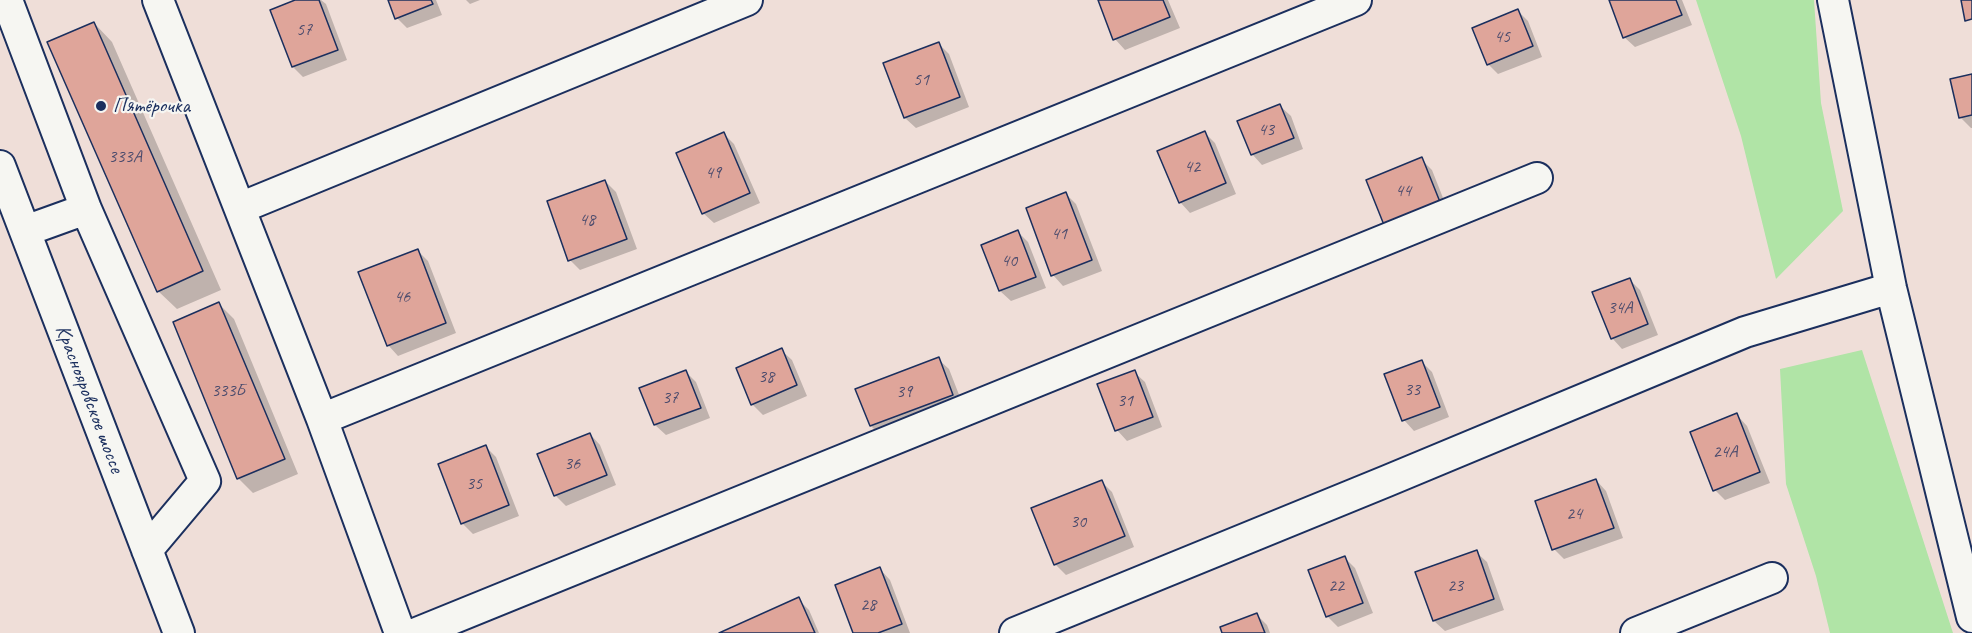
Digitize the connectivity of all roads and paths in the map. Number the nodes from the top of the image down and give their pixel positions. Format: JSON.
{"nodes":[{"id":1,"x":8,"y":0,"type":"edge"},
{"id":2,"x":158,"y":0,"type":"edge"},
{"id":3,"x":747,"y":0,"type":"edge"},
{"id":4,"x":1356,"y":0,"type":"edge"},
{"id":5,"x":1833,"y":0,"type":"edge"},
{"id":6,"x":0,"y":166,"type":"edge"},
{"id":7,"x":1537,"y":178,"type":"dead end"},
{"id":8,"x":240,"y":208,"type":"junction"},
{"id":9,"x":86,"y":209,"type":"junction"},
{"id":10,"x":25,"y":231,"type":"junction"},
{"id":11,"x":1891,"y":288,"type":"junction"},
{"id":12,"x":322,"y":419,"type":"junction"},
{"id":13,"x":147,"y":550,"type":"junction"},
{"id":14,"x":1772,"y":578,"type":"dead end"},
{"id":15,"x":1972,"y":617,"type":"edge"},
{"id":16,"x":179,"y":633,"type":"edge"},
{"id":17,"x":400,"y":633,"type":"edge"},
{"id":18,"x":417,"y":633,"type":"edge"},
{"id":19,"x":1015,"y":633,"type":"edge"},
{"id":20,"x":1636,"y":633,"type":"edge"}],
"edges":[{"from":1,"to":9,"type":"street"},
{"from":2,"to":8,"type":"street"},
{"from":3,"to":8,"type":"street"},
{"from":4,"to":12,"type":"street"},
{"from":5,"to":11,"type":"street"},
{"from":6,"to":10,"type":"street","name":"Краснояровское шоссе"},
{"from":7,"to":18,"type":"street"},
{"from":8,"to":12,"type":"street"},
{"from":9,"to":10,"type":"street"},
{"from":9,"to":13,"type":"street"},
{"from":10,"to":13,"type":"street","name":"Краснояровское шоссе"},
{"from":11,"to":15,"type":"street"},
{"from":11,"to":19,"type":"street"},
{"from":12,"to":17,"type":"street"},
{"from":13,"to":16,"type":"street","name":"Краснояровское шоссе"},
{"from":14,"to":20,"type":"street"}]}
